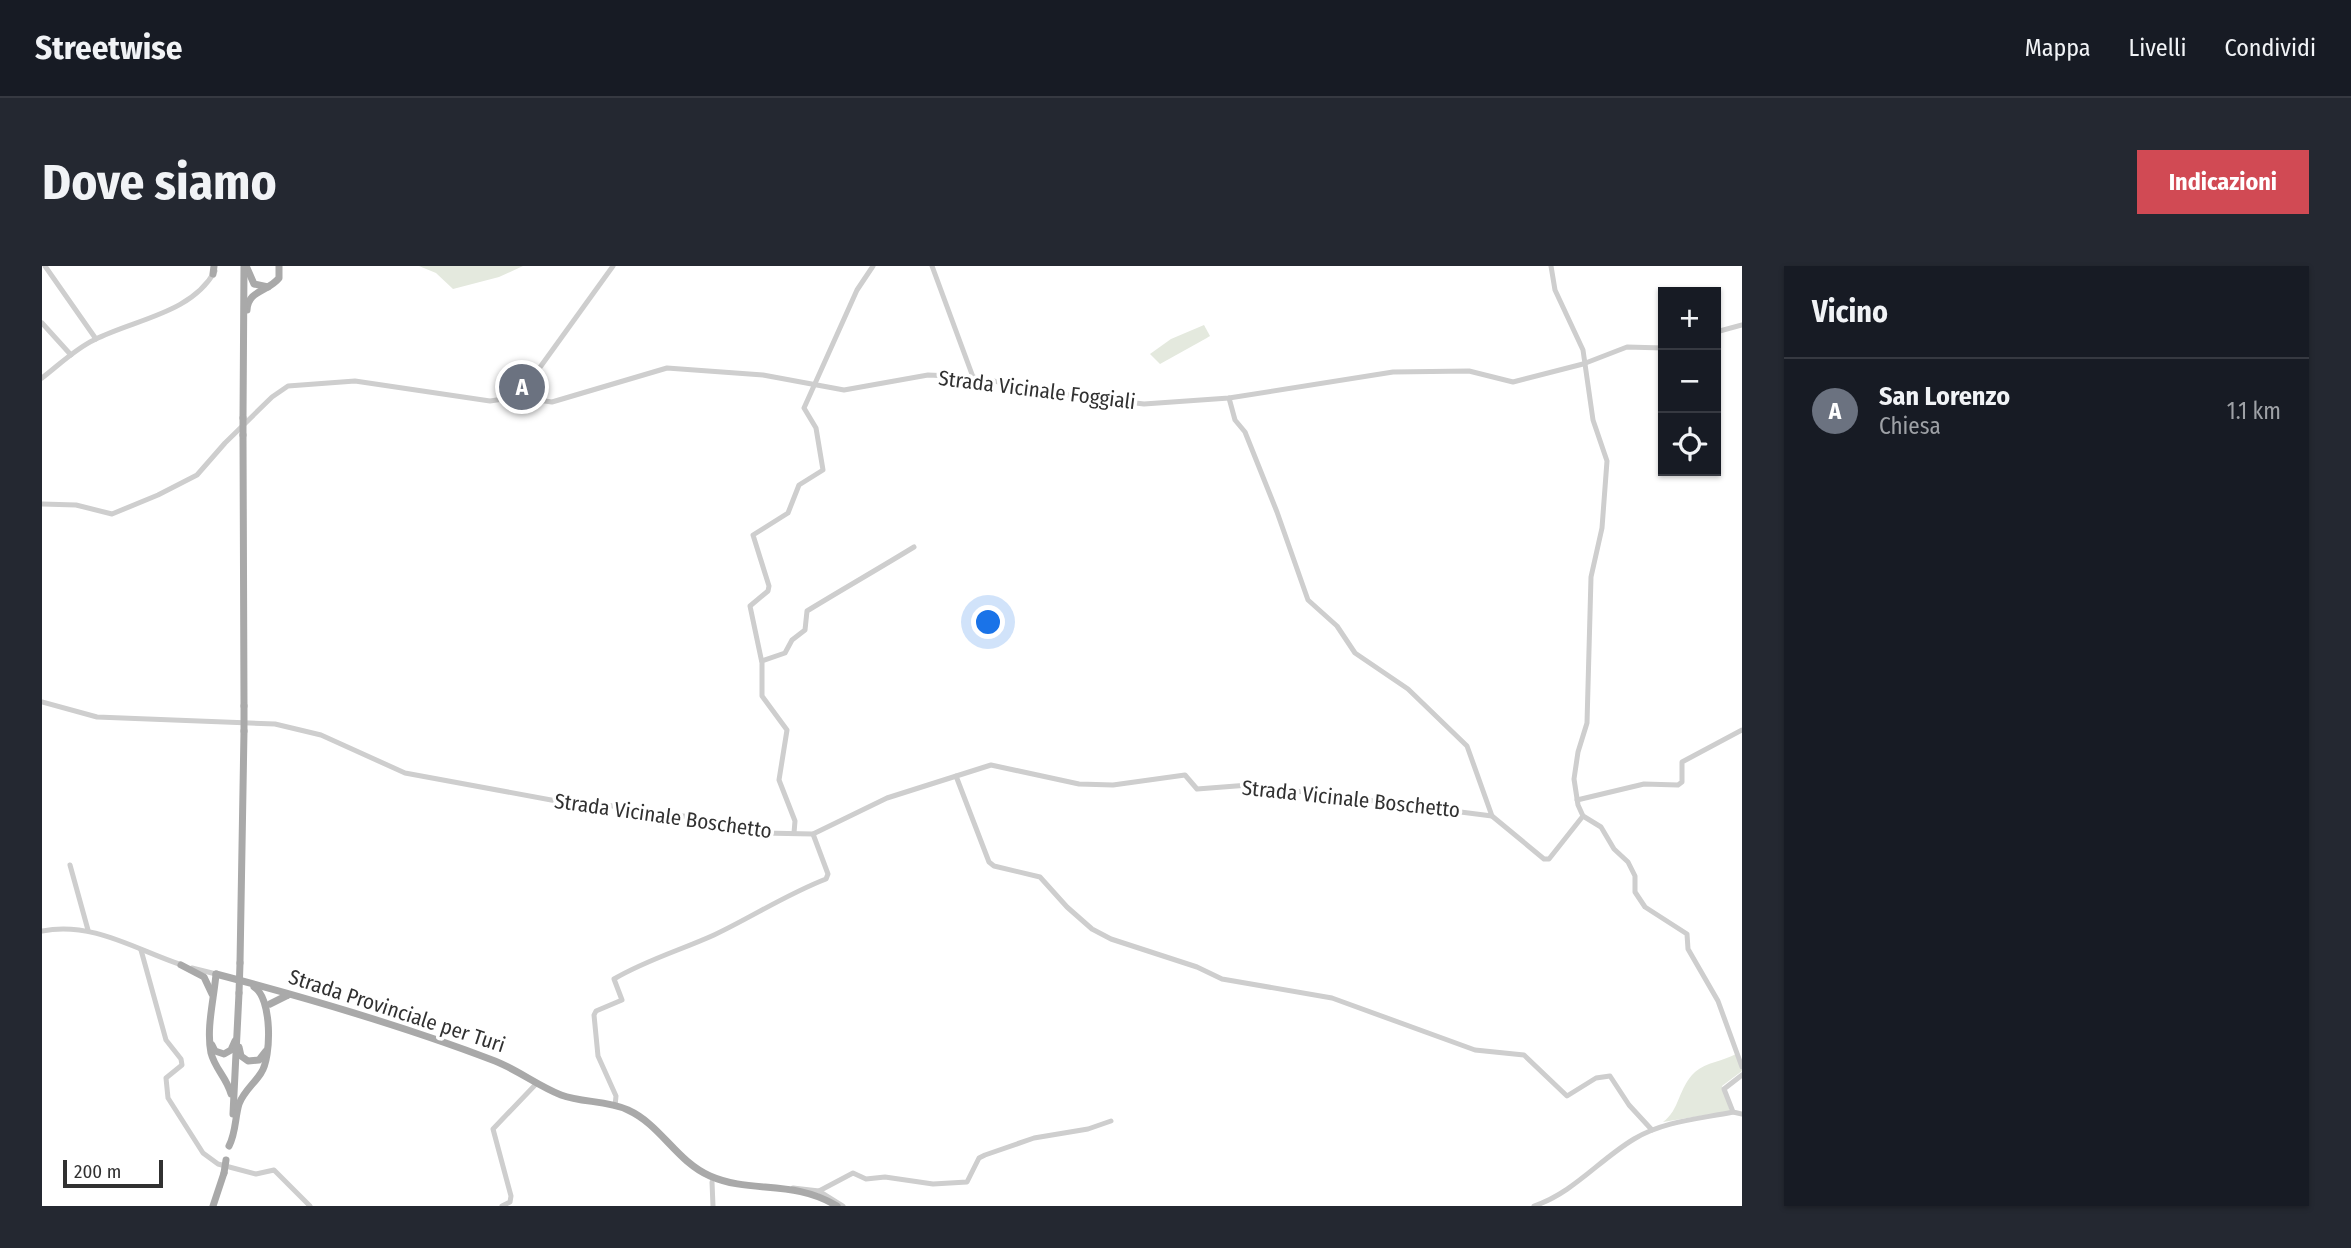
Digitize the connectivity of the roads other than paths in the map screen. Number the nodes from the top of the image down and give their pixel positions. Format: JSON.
{"nodes":[{"id":1,"x":45,"y":266,"type":"edge"},
{"id":2,"x":245,"y":266,"type":"edge"},
{"id":3,"x":279,"y":266,"type":"edge"},
{"id":4,"x":613,"y":266,"type":"edge"},
{"id":5,"x":873,"y":266,"type":"edge"},
{"id":6,"x":932,"y":266,"type":"edge"},
{"id":7,"x":1551,"y":266,"type":"edge"},
{"id":8,"x":215,"y":269,"type":"edge"},
{"id":9,"x":269,"y":287,"type":"junction"},
{"id":10,"x":42,"y":323,"type":"edge"},
{"id":11,"x":243,"y":324,"type":"junction"},
{"id":12,"x":1742,"y":325,"type":"edge"},
{"id":13,"x":1721,"y":331,"type":"edge"},
{"id":14,"x":96,"y":339,"type":"junction"},
{"id":15,"x":1658,"y":348,"type":"edge"},
{"id":16,"x":71,"y":355,"type":"junction"},
{"id":17,"x":1583,"y":364,"type":"junction"},
{"id":18,"x":973,"y":377,"type":"junction"},
{"id":19,"x":42,"y":379,"type":"edge"},
{"id":20,"x":813,"y":385,"type":"junction"},
{"id":21,"x":1229,"y":398,"type":"junction"},
{"id":22,"x":535,"y":401,"type":"junction"},
{"id":23,"x":245,"y":421,"type":"junction"},
{"id":24,"x":42,"y":504,"type":"edge"},
{"id":25,"x":914,"y":547,"type":"dead end"},
{"id":26,"x":762,"y":661,"type":"junction"},
{"id":27,"x":42,"y":702,"type":"edge"},
{"id":28,"x":1742,"y":730,"type":"edge"},
{"id":29,"x":956,"y":776,"type":"junction"},
{"id":30,"x":1577,"y":800,"type":"junction"},
{"id":31,"x":1492,"y":816,"type":"junction"},
{"id":32,"x":1583,"y":817,"type":"junction"},
{"id":33,"x":794,"y":833,"type":"junction"},
{"id":34,"x":813,"y":834,"type":"junction"},
{"id":35,"x":70,"y":865,"type":"dead end"},
{"id":36,"x":88,"y":930,"type":"junction"},
{"id":37,"x":42,"y":931,"type":"edge"},
{"id":38,"x":141,"y":950,"type":"junction"},
{"id":39,"x":181,"y":965,"type":"junction"},
{"id":40,"x":216,"y":974,"type":"junction"},
{"id":41,"x":236,"y":979,"type":"junction"},
{"id":42,"x":271,"y":988,"type":"junction"},
{"id":43,"x":212,"y":990,"type":"junction"},
{"id":44,"x":294,"y":994,"type":"junction"},
{"id":45,"x":268,"y":1005,"type":"junction"},
{"id":46,"x":238,"y":1023,"type":"junction"},
{"id":47,"x":211,"y":1041,"type":"junction"},
{"id":48,"x":268,"y":1048,"type":"junction"},
{"id":49,"x":1742,"y":1067,"type":"edge"},
{"id":50,"x":1742,"y":1075,"type":"edge"},
{"id":51,"x":537,"y":1083,"type":"junction"},
{"id":52,"x":615,"y":1106,"type":"junction"},
{"id":53,"x":1734,"y":1112,"type":"junction"},
{"id":54,"x":233,"y":1113,"type":"junction"},
{"id":55,"x":1742,"y":1114,"type":"edge"},
{"id":56,"x":1111,"y":1121,"type":"dead end"},
{"id":57,"x":1652,"y":1130,"type":"junction"},
{"id":58,"x":229,"y":1146,"type":"junction"},
{"id":59,"x":712,"y":1182,"type":"dead end"},
{"id":60,"x":793,"y":1188,"type":"junction"},
{"id":61,"x":819,"y":1191,"type":"junction"},
{"id":62,"x":1538,"y":1205,"type":"edge"},
{"id":63,"x":214,"y":1206,"type":"edge"},
{"id":64,"x":310,"y":1206,"type":"edge"},
{"id":65,"x":502,"y":1206,"type":"edge"},
{"id":66,"x":713,"y":1206,"type":"edge"},
{"id":67,"x":837,"y":1206,"type":"edge"},
{"id":68,"x":843,"y":1206,"type":"edge"}],
"edges":[{"from":1,"to":14,"type":"street"},
{"from":2,"to":9,"type":"main road"},
{"from":2,"to":11,"type":"main road"},
{"from":3,"to":9,"type":"main road"},
{"from":4,"to":22,"type":"street"},
{"from":5,"to":20,"type":"street"},
{"from":6,"to":18,"type":"street"},
{"from":7,"to":17,"type":"street"},
{"from":8,"to":14,"type":"street"},
{"from":9,"to":11,"type":"main road"},
{"from":10,"to":16,"type":"street"},
{"from":11,"to":23,"type":"main road"},
{"from":12,"to":13,"type":"street"},
{"from":14,"to":16,"type":"street"},
{"from":15,"to":17,"type":"street","name":"Strada Vicinale Foggiali"},
{"from":16,"to":19,"type":"street"},
{"from":17,"to":21,"type":"street","name":"Strada Vicinale Foggiali"},
{"from":17,"to":30,"type":"street"},
{"from":18,"to":20,"type":"street","name":"Strada Vicinale Foggiali"},
{"from":18,"to":21,"type":"street","name":"Strada Vicinale Foggiali"},
{"from":20,"to":22,"type":"street","name":"Strada Vicinale Foggiali"},
{"from":20,"to":26,"type":"street"},
{"from":21,"to":31,"type":"street"},
{"from":22,"to":23,"type":"street","name":"Strada Vicinale Foggiali"},
{"from":23,"to":24,"type":"street","name":"Strada Vicinale Foggiali"},
{"from":23,"to":46,"type":"main road","bridge":true},
{"from":25,"to":26,"type":"street"},
{"from":26,"to":33,"type":"street"},
{"from":27,"to":33,"type":"street","name":"Strada Vicinale Boschetto"},
{"from":28,"to":30,"type":"street"},
{"from":29,"to":31,"type":"street","name":"Strada Vicinale Boschetto"},
{"from":29,"to":34,"type":"street","name":"Strada Vicinale Boschetto"},
{"from":29,"to":57,"type":"street"},
{"from":30,"to":32,"type":"street"},
{"from":31,"to":32,"type":"street"},
{"from":32,"to":49,"type":"street"},
{"from":33,"to":34,"type":"street","name":"Strada Vicinale Boschetto"},
{"from":34,"to":52,"type":"street"},
{"from":35,"to":36,"type":"street"},
{"from":36,"to":37,"type":"street","name":"Strada Provinciale per Turi"},
{"from":36,"to":38,"type":"street","name":"Strada Provinciale per Turi"},
{"from":38,"to":39,"type":"street","name":"Strada Provinciale per Turi"},
{"from":38,"to":64,"type":"street"},
{"from":39,"to":40,"type":"street","name":"Strada Provinciale per Turi"},
{"from":39,"to":43,"type":"main road"},
{"from":40,"to":41,"type":"main road","name":"Strada Provinciale per Turi"},
{"from":40,"to":43,"type":"main road"},
{"from":41,"to":42,"type":"main road","name":"Strada Provinciale per Turi"},
{"from":41,"to":43,"type":"main road"},
{"from":41,"to":45,"type":"main road"},
{"from":42,"to":44,"type":"main road","name":"Strada Provinciale per Turi"},
{"from":42,"to":45,"type":"main road"},
{"from":43,"to":47,"type":"main road"},
{"from":44,"to":45,"type":"main road"},
{"from":44,"to":51,"type":"main road","name":"Strada Provinciale per Turi"},
{"from":45,"to":48,"type":"main road"},
{"from":46,"to":47,"type":"main road"},
{"from":46,"to":48,"type":"main road"},
{"from":46,"to":54,"type":"main road"},
{"from":47,"to":54,"type":"main road"},
{"from":48,"to":58,"type":"main road"},
{"from":50,"to":53,"type":"street"},
{"from":51,"to":52,"type":"main road","name":"Strada Provinciale per Turi"},
{"from":51,"to":65,"type":"street"},
{"from":52,"to":60,"type":"main road","name":"Strada Provinciale per Turi"},
{"from":53,"to":55,"type":"street"},
{"from":53,"to":57,"type":"street"},
{"from":54,"to":58,"type":"main road"},
{"from":56,"to":61,"type":"street"},
{"from":57,"to":62,"type":"street"},
{"from":58,"to":63,"type":"main road","bridge":true},
{"from":59,"to":66,"type":"street"},
{"from":60,"to":61,"type":"street"},
{"from":60,"to":67,"type":"main road","name":"Strada Provinciale per Turi"},
{"from":61,"to":68,"type":"street"}]}
